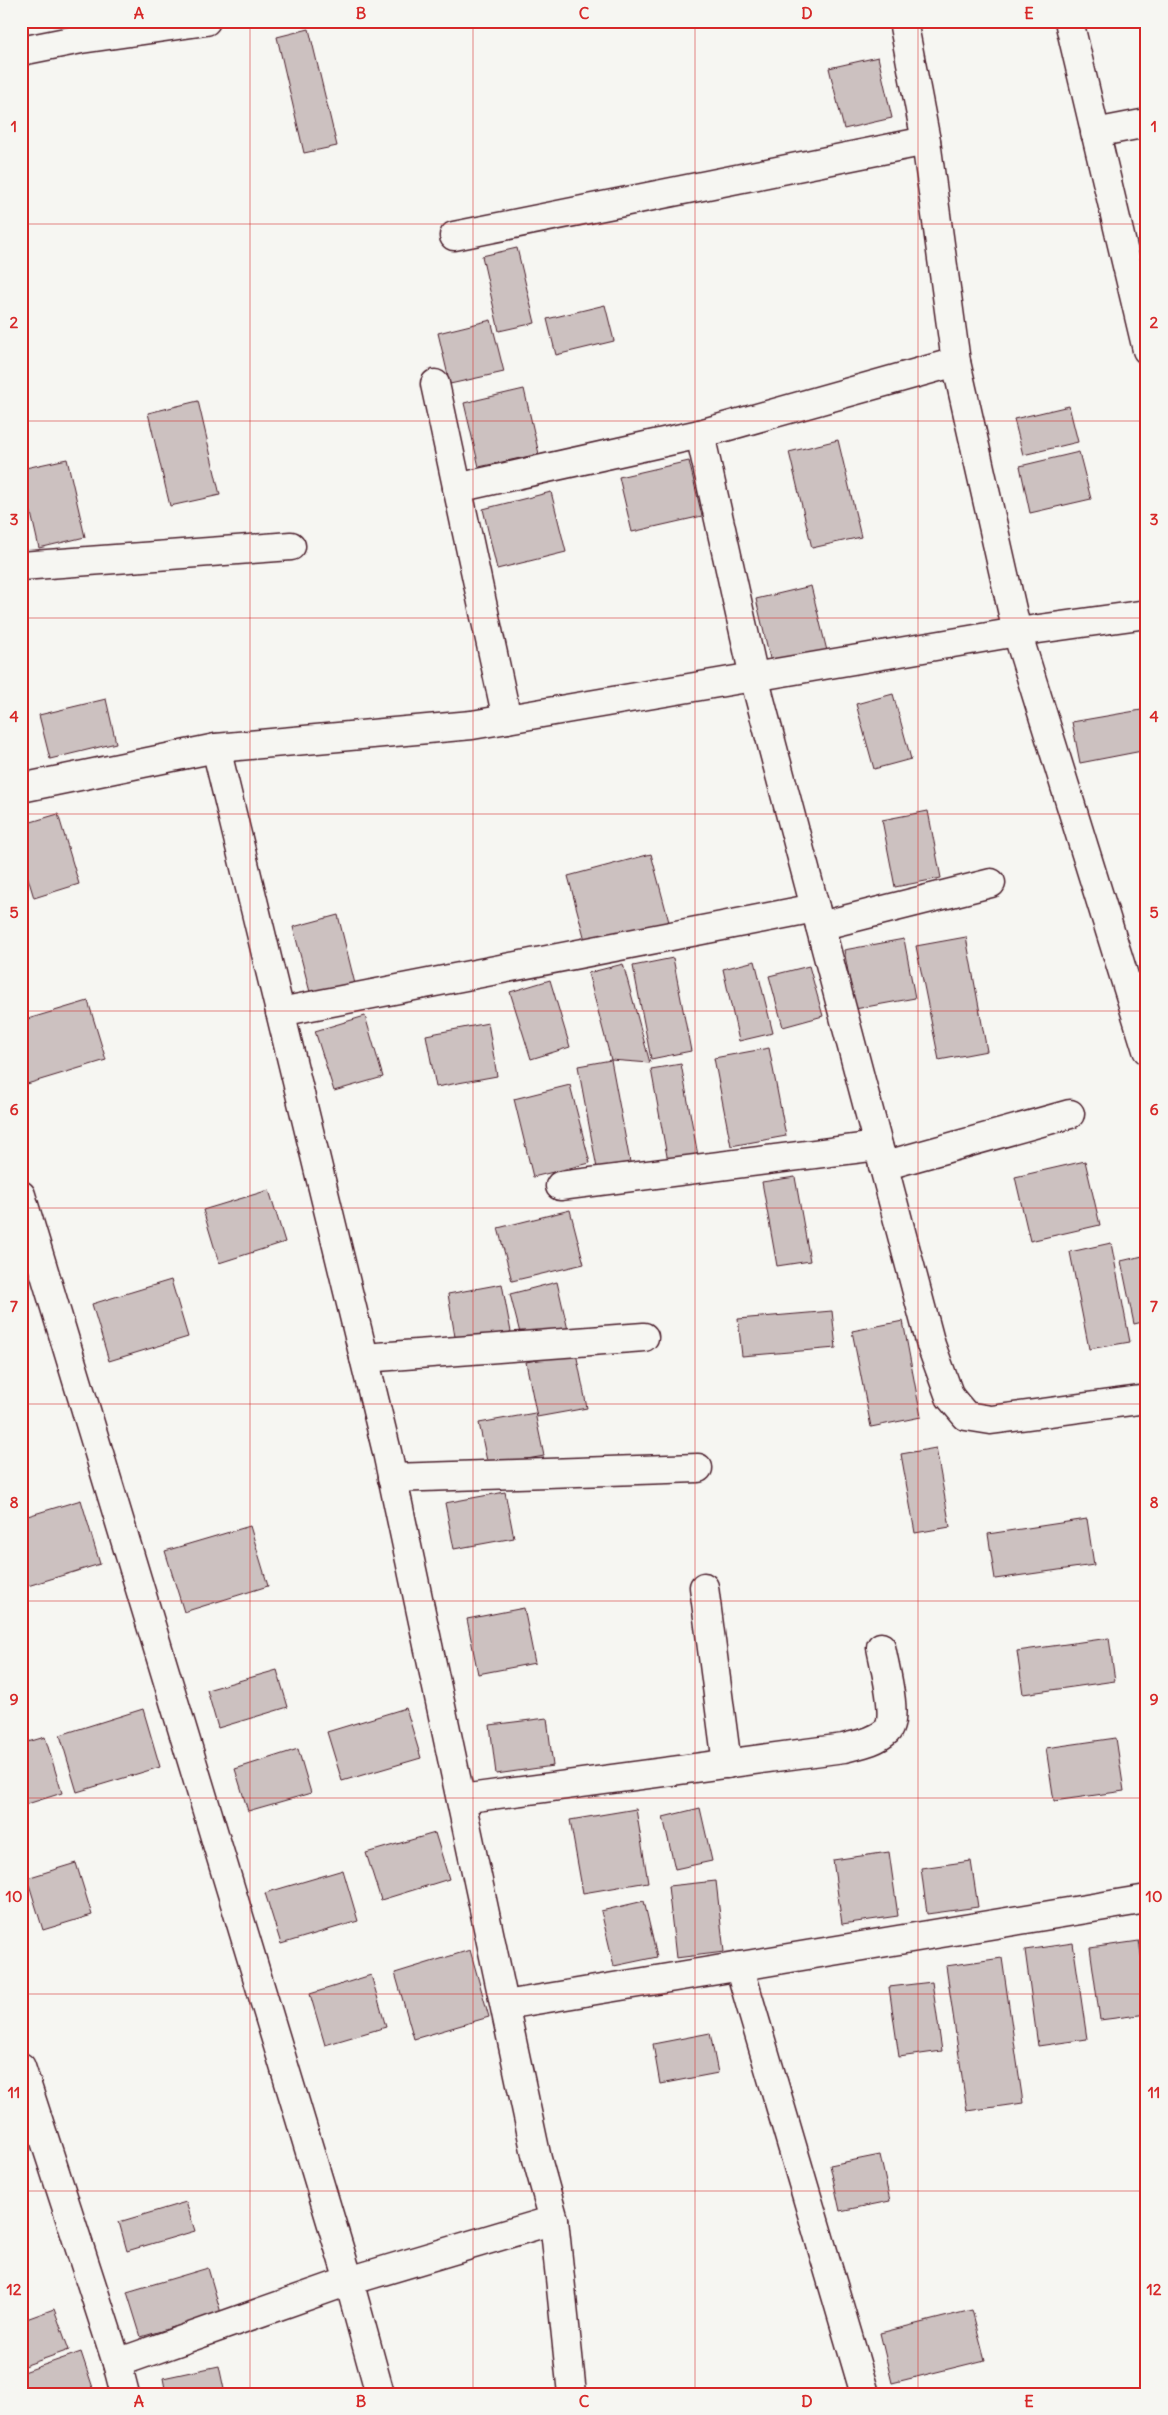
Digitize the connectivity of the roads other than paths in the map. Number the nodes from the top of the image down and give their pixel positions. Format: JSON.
{"nodes":[{"id":1,"x":206,"y":21,"type":"edge"},
{"id":2,"x":903,"y":21,"type":"edge"},
{"id":3,"x":1068,"y":21,"type":"edge"},
{"id":4,"x":80,"y":30,"type":"edge"},
{"id":5,"x":21,"y":51,"type":"edge"},
{"id":6,"x":1147,"y":124,"type":"edge"},
{"id":7,"x":1095,"y":133,"type":"junction"},
{"id":8,"x":926,"y":141,"type":"junction"},
{"id":9,"x":454,"y":236,"type":"dead end"},
{"id":10,"x":1147,"y":350,"type":"edge"},
{"id":11,"x":956,"y":362,"type":"junction"},
{"id":12,"x":435,"y":384,"type":"dead end"},
{"id":13,"x":700,"y":434,"type":"junction"},
{"id":14,"x":457,"y":488,"type":"junction"},
{"id":15,"x":291,"y":546,"type":"dead end"},
{"id":16,"x":21,"y":566,"type":"edge"},
{"id":17,"x":1147,"y":614,"type":"edge"},
{"id":18,"x":1017,"y":632,"type":"junction"},
{"id":19,"x":754,"y":677,"type":"junction"},
{"id":20,"x":507,"y":719,"type":"junction"},
{"id":21,"x":216,"y":748,"type":"junction"},
{"id":22,"x":21,"y":788,"type":"edge"},
{"id":23,"x":991,"y":883,"type":"dead end"},
{"id":24,"x":817,"y":917,"type":"junction"},
{"id":25,"x":280,"y":1012,"type":"junction"},
{"id":26,"x":1147,"y":1050,"type":"edge"},
{"id":27,"x":1070,"y":1114,"type":"dead end"},
{"id":28,"x":880,"y":1156,"type":"junction"},
{"id":29,"x":560,"y":1186,"type":"dead end"},
{"id":30,"x":21,"y":1195,"type":"edge"},
{"id":31,"x":644,"y":1337,"type":"dead end"},
{"id":32,"x":364,"y":1358,"type":"junction"},
{"id":33,"x":1147,"y":1399,"type":"edge"},
{"id":34,"x":698,"y":1468,"type":"dead end"},
{"id":35,"x":392,"y":1478,"type":"junction"},
{"id":36,"x":704,"y":1588,"type":"dead end"},
{"id":37,"x":881,"y":1647,"type":"dead end"},
{"id":38,"x":727,"y":1764,"type":"junction"},
{"id":39,"x":461,"y":1799,"type":"junction"},
{"id":40,"x":1147,"y":1899,"type":"edge"},
{"id":41,"x":739,"y":1966,"type":"junction"},
{"id":42,"x":505,"y":2006,"type":"junction"},
{"id":43,"x":21,"y":2067,"type":"edge"},
{"id":44,"x":554,"y":2220,"type":"junction"},
{"id":45,"x":349,"y":2281,"type":"junction"},
{"id":46,"x":117,"y":2363,"type":"junction"},
{"id":47,"x":125,"y":2394,"type":"edge"},
{"id":48,"x":380,"y":2394,"type":"edge"},
{"id":49,"x":572,"y":2394,"type":"edge"},
{"id":50,"x":865,"y":2394,"type":"edge"}],
"edges":[{"from":1,"to":4,"type":"street"},
{"from":2,"to":8,"type":"street"},
{"from":3,"to":7,"type":"street"},
{"from":4,"to":5,"type":"street"},
{"from":6,"to":7,"type":"street"},
{"from":7,"to":10,"type":"street"},
{"from":8,"to":9,"type":"street"},
{"from":8,"to":11,"type":"street"},
{"from":11,"to":13,"type":"street"},
{"from":11,"to":18,"type":"street"},
{"from":12,"to":14,"type":"street"},
{"from":13,"to":14,"type":"street"},
{"from":13,"to":19,"type":"street"},
{"from":14,"to":20,"type":"street"},
{"from":15,"to":16,"type":"street"},
{"from":17,"to":18,"type":"street"},
{"from":18,"to":19,"type":"street"},
{"from":18,"to":26,"type":"street"},
{"from":19,"to":20,"type":"street"},
{"from":19,"to":24,"type":"street"},
{"from":20,"to":21,"type":"street"},
{"from":21,"to":22,"type":"street"},
{"from":21,"to":25,"type":"street"},
{"from":23,"to":24,"type":"street"},
{"from":24,"to":25,"type":"street"},
{"from":24,"to":28,"type":"street"},
{"from":25,"to":32,"type":"street"},
{"from":27,"to":28,"type":"street"},
{"from":28,"to":29,"type":"street"},
{"from":28,"to":33,"type":"street"},
{"from":30,"to":45,"type":"street"},
{"from":31,"to":32,"type":"street"},
{"from":32,"to":35,"type":"street"},
{"from":34,"to":35,"type":"street"},
{"from":35,"to":39,"type":"street"},
{"from":36,"to":38,"type":"street"},
{"from":37,"to":38,"type":"street"},
{"from":38,"to":39,"type":"street"},
{"from":39,"to":42,"type":"street"},
{"from":40,"to":41,"type":"street"},
{"from":41,"to":42,"type":"street"},
{"from":41,"to":50,"type":"street"},
{"from":42,"to":44,"type":"street"},
{"from":43,"to":46,"type":"street"},
{"from":44,"to":45,"type":"street"},
{"from":44,"to":49,"type":"street"},
{"from":45,"to":46,"type":"street"},
{"from":45,"to":48,"type":"street"},
{"from":46,"to":47,"type":"street"}]}
